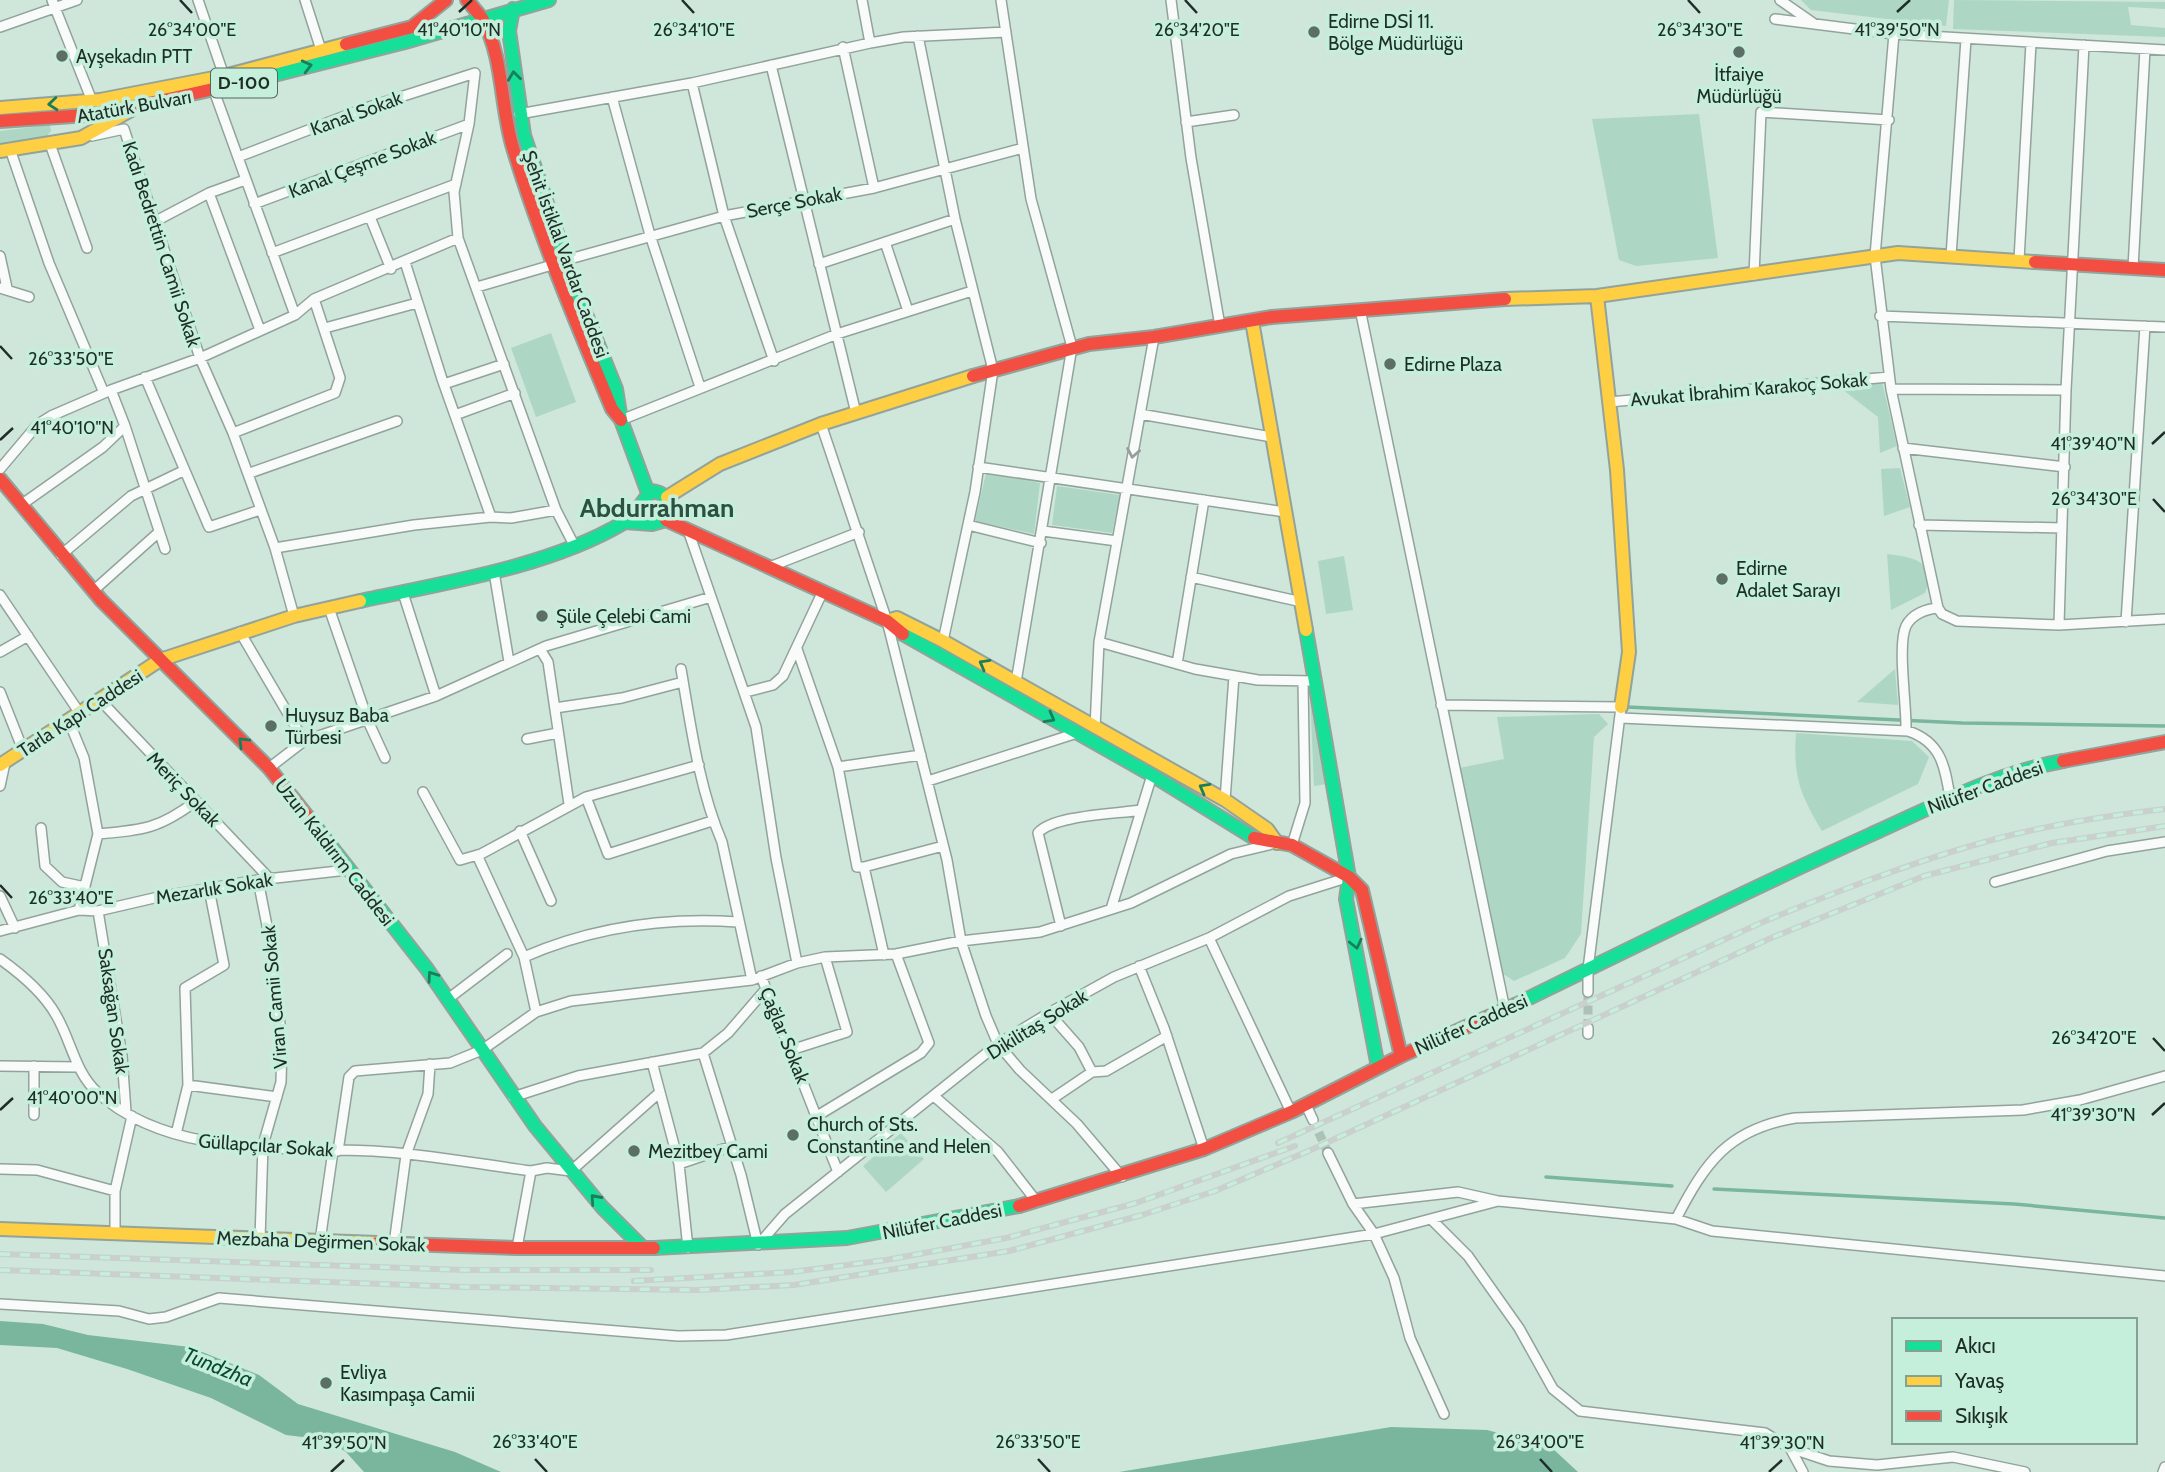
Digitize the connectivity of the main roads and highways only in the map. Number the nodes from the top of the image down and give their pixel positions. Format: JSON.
{"nodes":[{"id":1,"x":446,"y":0,"type":"edge"},
{"id":2,"x":467,"y":0,"type":"edge"},
{"id":3,"x":549,"y":0,"type":"edge"},
{"id":4,"x":514,"y":5,"type":"edge"},
{"id":5,"x":482,"y":18,"type":"junction"},
{"id":6,"x":0,"y":108,"type":"edge"},
{"id":7,"x":134,"y":109,"type":"junction"},
{"id":8,"x":519,"y":114,"type":"junction"},
{"id":9,"x":505,"y":116,"type":"junction"},
{"id":10,"x":0,"y":121,"type":"edge"},
{"id":11,"x":5,"y":150,"type":"edge"},
{"id":12,"x":2165,"y":270,"type":"edge"},
{"id":13,"x":1597,"y":296,"type":"junction"},
{"id":14,"x":1252,"y":321,"type":"junction"},
{"id":15,"x":621,"y":420,"type":"junction"},
{"id":16,"x":0,"y":479,"type":"edge"},
{"id":17,"x":645,"y":497,"type":"junction"},
{"id":18,"x":667,"y":497,"type":"junction"},
{"id":19,"x":666,"y":520,"type":"junction"},
{"id":20,"x":625,"y":522,"type":"junction"},
{"id":21,"x":652,"y":524,"type":"junction"},
{"id":22,"x":887,"y":621,"type":"junction"},
{"id":23,"x":160,"y":660,"type":"junction"},
{"id":24,"x":1621,"y":713,"type":"road end"},
{"id":25,"x":2165,"y":742,"type":"edge"},
{"id":26,"x":2,"y":764,"type":"edge"},
{"id":27,"x":1277,"y":843,"type":"junction"},
{"id":28,"x":1349,"y":877,"type":"junction"},
{"id":29,"x":1401,"y":1056,"type":"junction"},
{"id":30,"x":1378,"y":1067,"type":"junction"},
{"id":31,"x":0,"y":1229,"type":"edge"},
{"id":32,"x":643,"y":1248,"type":"junction"}],
"edges":[{"from":1,"to":6,"type":"main road","name":"Atatürk Bulvarı","number":"D-100","one_way":true},
{"from":2,"to":5,"type":"main road"},
{"from":3,"to":4,"type":"main road","name":"Atatürk Bulvarı","number":"D-100"},
{"from":4,"to":5,"type":"main road","name":"Atatürk Bulvarı","number":"D-100"},
{"from":8,"to":4,"type":"main road","name":"Şehit İstiklal Vardar Caddesi","one_way":true},
{"from":7,"to":5,"type":"main road","name":"Atatürk Bulvarı","number":"D-100","one_way":true},
{"from":5,"to":9,"type":"main road"},
{"from":7,"to":10,"type":"main road","name":"Atatürk Bulvarı","number":"D-100"},
{"from":7,"to":11,"type":"main road"},
{"from":8,"to":9,"type":"main road"},
{"from":8,"to":15,"type":"main road","name":"Şehit İstiklal Vardar Caddesi"},
{"from":9,"to":15,"type":"main road"},
{"from":12,"to":13,"type":"main road"},
{"from":13,"to":14,"type":"main road"},
{"from":13,"to":24,"type":"main road"},
{"from":14,"to":18,"type":"main road"},
{"from":14,"to":28,"type":"main road"},
{"from":15,"to":17,"type":"main road","name":"Şehit İstiklal Vardar Caddesi"},
{"from":16,"to":23,"type":"main road","name":"Uzun Kaldırım Caddesi"},
{"from":17,"to":18,"type":"main road"},
{"from":17,"to":20,"type":"main road"},
{"from":17,"to":21,"type":"main road"},
{"from":18,"to":19,"type":"main road"},
{"from":19,"to":21,"type":"main road"},
{"from":19,"to":22,"type":"main road"},
{"from":20,"to":21,"type":"main road"},
{"from":20,"to":23,"type":"main road","name":"Tarla Kapı Caddesi"},
{"from":22,"to":27,"type":"main road","one_way":true},
{"from":27,"to":22,"type":"main road","one_way":true},
{"from":23,"to":26,"type":"main road","name":"Tarla Kapı Caddesi"},
{"from":32,"to":23,"type":"main road","name":"Uzun Kaldırım Caddesi","one_way":true},
{"from":25,"to":29,"type":"main road","name":"Nilüfer Caddesi"},
{"from":27,"to":28,"type":"main road"},
{"from":28,"to":29,"type":"main road"},
{"from":28,"to":30,"type":"main road","one_way":true},
{"from":29,"to":30,"type":"main road","name":"Nilüfer Caddesi"},
{"from":30,"to":32,"type":"main road","name":"Nilüfer Caddesi"},
{"from":31,"to":32,"type":"main road","name":"Mezbaha Değirmen Sokak"}]}
